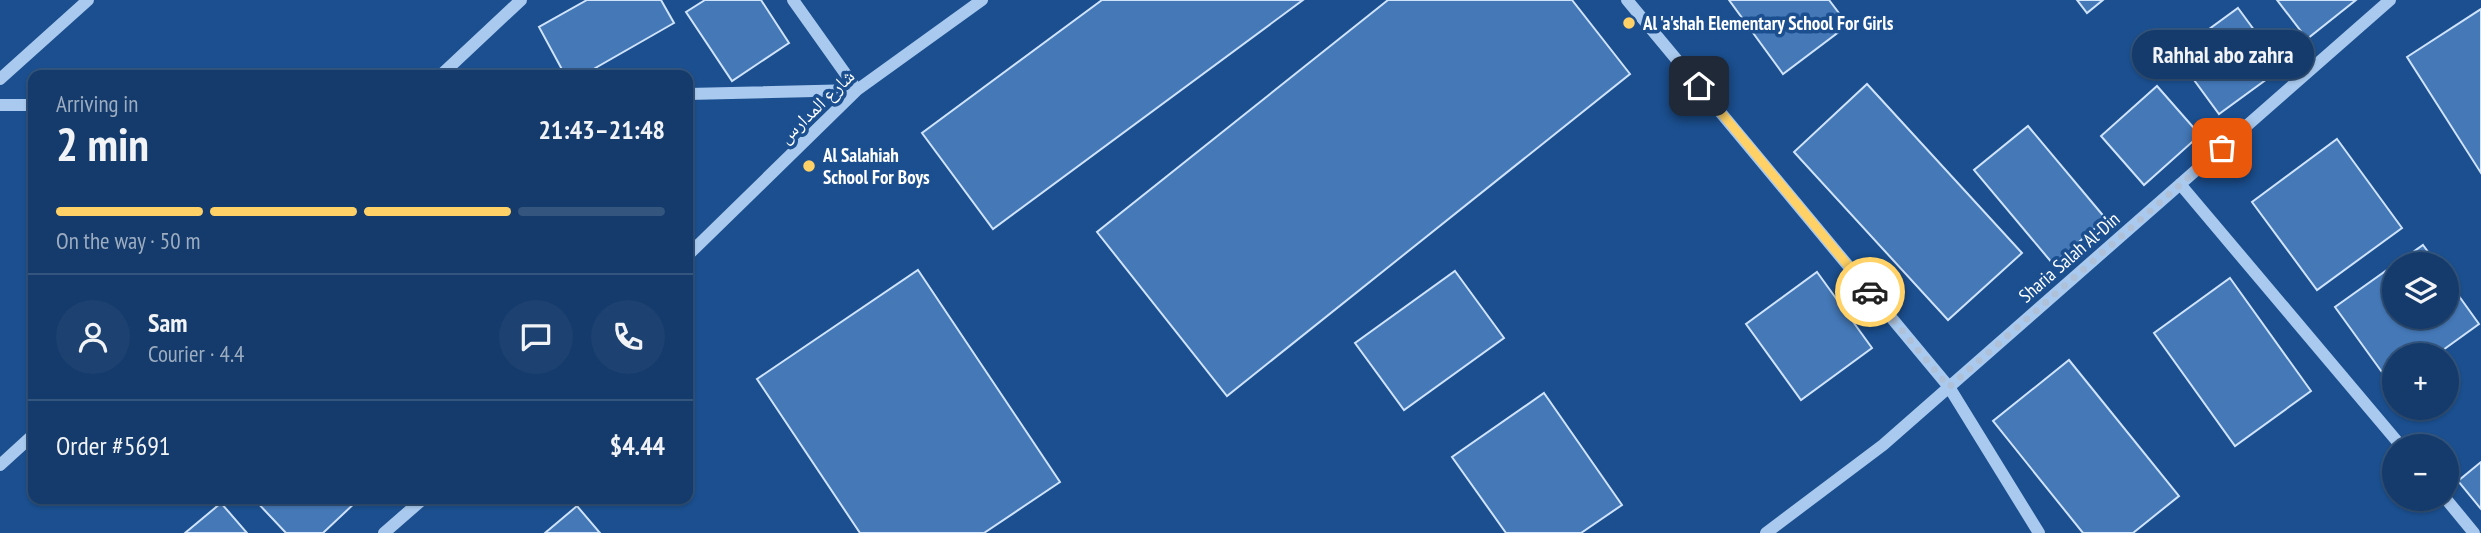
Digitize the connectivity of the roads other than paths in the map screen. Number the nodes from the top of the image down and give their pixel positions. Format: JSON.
{"nodes":[{"id":1,"x":88,"y":0,"type":"edge"},
{"id":2,"x":521,"y":0,"type":"edge"},
{"id":3,"x":793,"y":0,"type":"edge"},
{"id":4,"x":982,"y":0,"type":"edge"},
{"id":5,"x":1627,"y":0,"type":"edge"},
{"id":6,"x":2390,"y":0,"type":"edge"},
{"id":7,"x":446,"y":70,"type":"edge"},
{"id":8,"x":0,"y":79,"type":"edge"},
{"id":9,"x":857,"y":90,"type":"junction"},
{"id":10,"x":693,"y":94,"type":"edge"},
{"id":11,"x":28,"y":104,"type":"edge"},
{"id":12,"x":0,"y":105,"type":"edge"},
{"id":13,"x":2180,"y":184,"type":"junction"},
{"id":14,"x":693,"y":250,"type":"edge"},
{"id":15,"x":1949,"y":387,"type":"junction"},
{"id":16,"x":2391,"y":434,"type":"edge"},
{"id":17,"x":28,"y":440,"type":"edge"},
{"id":18,"x":0,"y":465,"type":"edge"},
{"id":19,"x":417,"y":504,"type":"edge"},
{"id":20,"x":2455,"y":511,"type":"edge"},
{"id":21,"x":384,"y":533,"type":"edge"},
{"id":22,"x":1766,"y":533,"type":"edge"},
{"id":23,"x":2039,"y":533,"type":"edge"},
{"id":24,"x":2474,"y":533,"type":"edge"}],
"edges":[{"from":1,"to":8,"type":"street"},
{"from":2,"to":7,"type":"street"},
{"from":3,"to":9,"type":"street"},
{"from":4,"to":9,"type":"street","name":"شارع المدارس"},
{"from":5,"to":15,"type":"street"},
{"from":6,"to":13,"type":"street","name":"Sharia Salah Al-Din"},
{"from":9,"to":10,"type":"street"},
{"from":9,"to":14,"type":"street","name":"شارع المدارس"},
{"from":11,"to":12,"type":"street"},
{"from":13,"to":15,"type":"street","name":"Sharia Salah Al-Din"},
{"from":13,"to":16,"type":"street"},
{"from":15,"to":22,"type":"street","name":"Sharia Salah Al-Din"},
{"from":15,"to":23,"type":"street"},
{"from":17,"to":18,"type":"street"},
{"from":19,"to":21,"type":"street"},
{"from":20,"to":24,"type":"street"}]}
